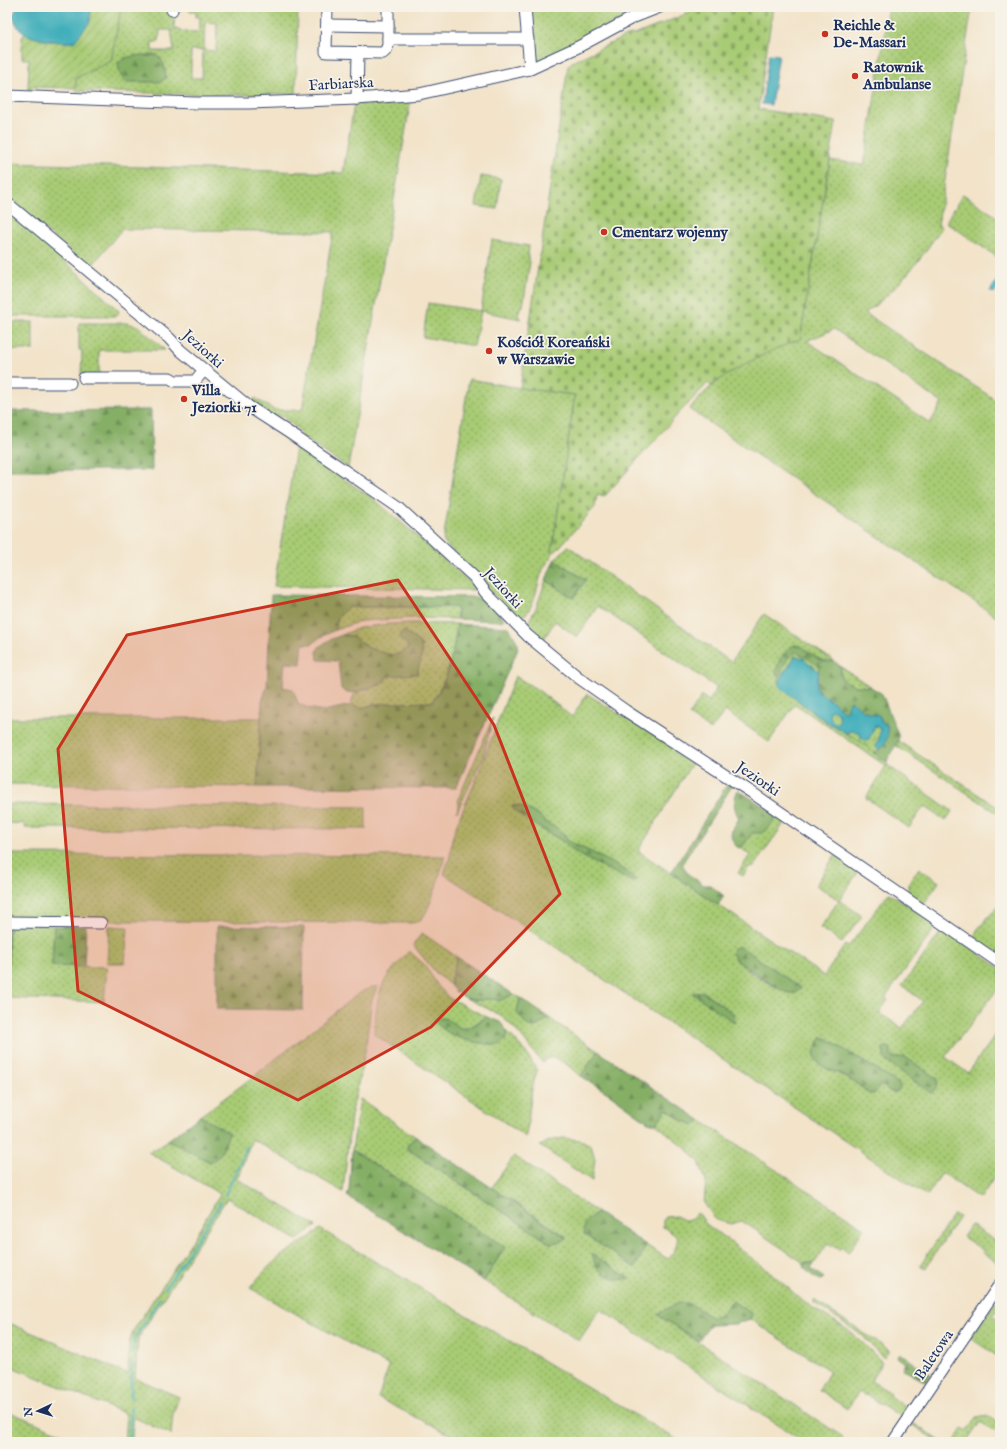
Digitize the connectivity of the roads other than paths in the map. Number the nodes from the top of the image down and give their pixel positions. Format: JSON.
{"nodes":[{"id":1,"x":327,"y":7,"type":"edge"},
{"id":2,"x":388,"y":7,"type":"edge"},
{"id":3,"x":525,"y":7,"type":"edge"},
{"id":4,"x":660,"y":7,"type":"edge"},
{"id":5,"x":632,"y":13,"type":"edge"},
{"id":6,"x":326,"y":25,"type":"junction"},
{"id":7,"x":388,"y":26,"type":"junction"},
{"id":8,"x":388,"y":39,"type":"junction"},
{"id":9,"x":528,"y":39,"type":"junction"},
{"id":10,"x":358,"y":54,"type":"junction"},
{"id":11,"x":530,"y":69,"type":"junction"},
{"id":12,"x":7,"y":96,"type":"edge"},
{"id":13,"x":357,"y":99,"type":"junction"},
{"id":14,"x":7,"y":203,"type":"edge"},
{"id":15,"x":204,"y":370,"type":"junction"},
{"id":16,"x":84,"y":378,"type":"dead end"},
{"id":17,"x":70,"y":382,"type":"dead end"},
{"id":18,"x":7,"y":383,"type":"edge"},
{"id":19,"x":7,"y":922,"type":"edge"},
{"id":20,"x":101,"y":923,"type":"dead end"},
{"id":21,"x":1000,"y":963,"type":"edge"},
{"id":22,"x":1000,"y":1284,"type":"edge"},
{"id":23,"x":893,"y":1442,"type":"edge"}],
"edges":[{"from":1,"to":6,"type":"street"},
{"from":2,"to":7,"type":"street"},
{"from":3,"to":9,"type":"street"},
{"from":4,"to":5,"type":"street","name":"Farbiarska"},
{"from":5,"to":11,"type":"street","name":"Farbiarska"},
{"from":6,"to":7,"type":"street"},
{"from":6,"to":10,"type":"street"},
{"from":7,"to":8,"type":"street"},
{"from":8,"to":9,"type":"street"},
{"from":8,"to":10,"type":"street"},
{"from":9,"to":11,"type":"street"},
{"from":10,"to":13,"type":"street"},
{"from":11,"to":13,"type":"street","name":"Farbiarska"},
{"from":12,"to":13,"type":"street","name":"Farbiarska"},
{"from":14,"to":15,"type":"street","name":"Jeziorki"},
{"from":15,"to":16,"type":"street"},
{"from":15,"to":21,"type":"street","name":"Jeziorki"},
{"from":17,"to":18,"type":"street"},
{"from":19,"to":20,"type":"street"},
{"from":22,"to":23,"type":"street","name":"Baletowa"}]}
